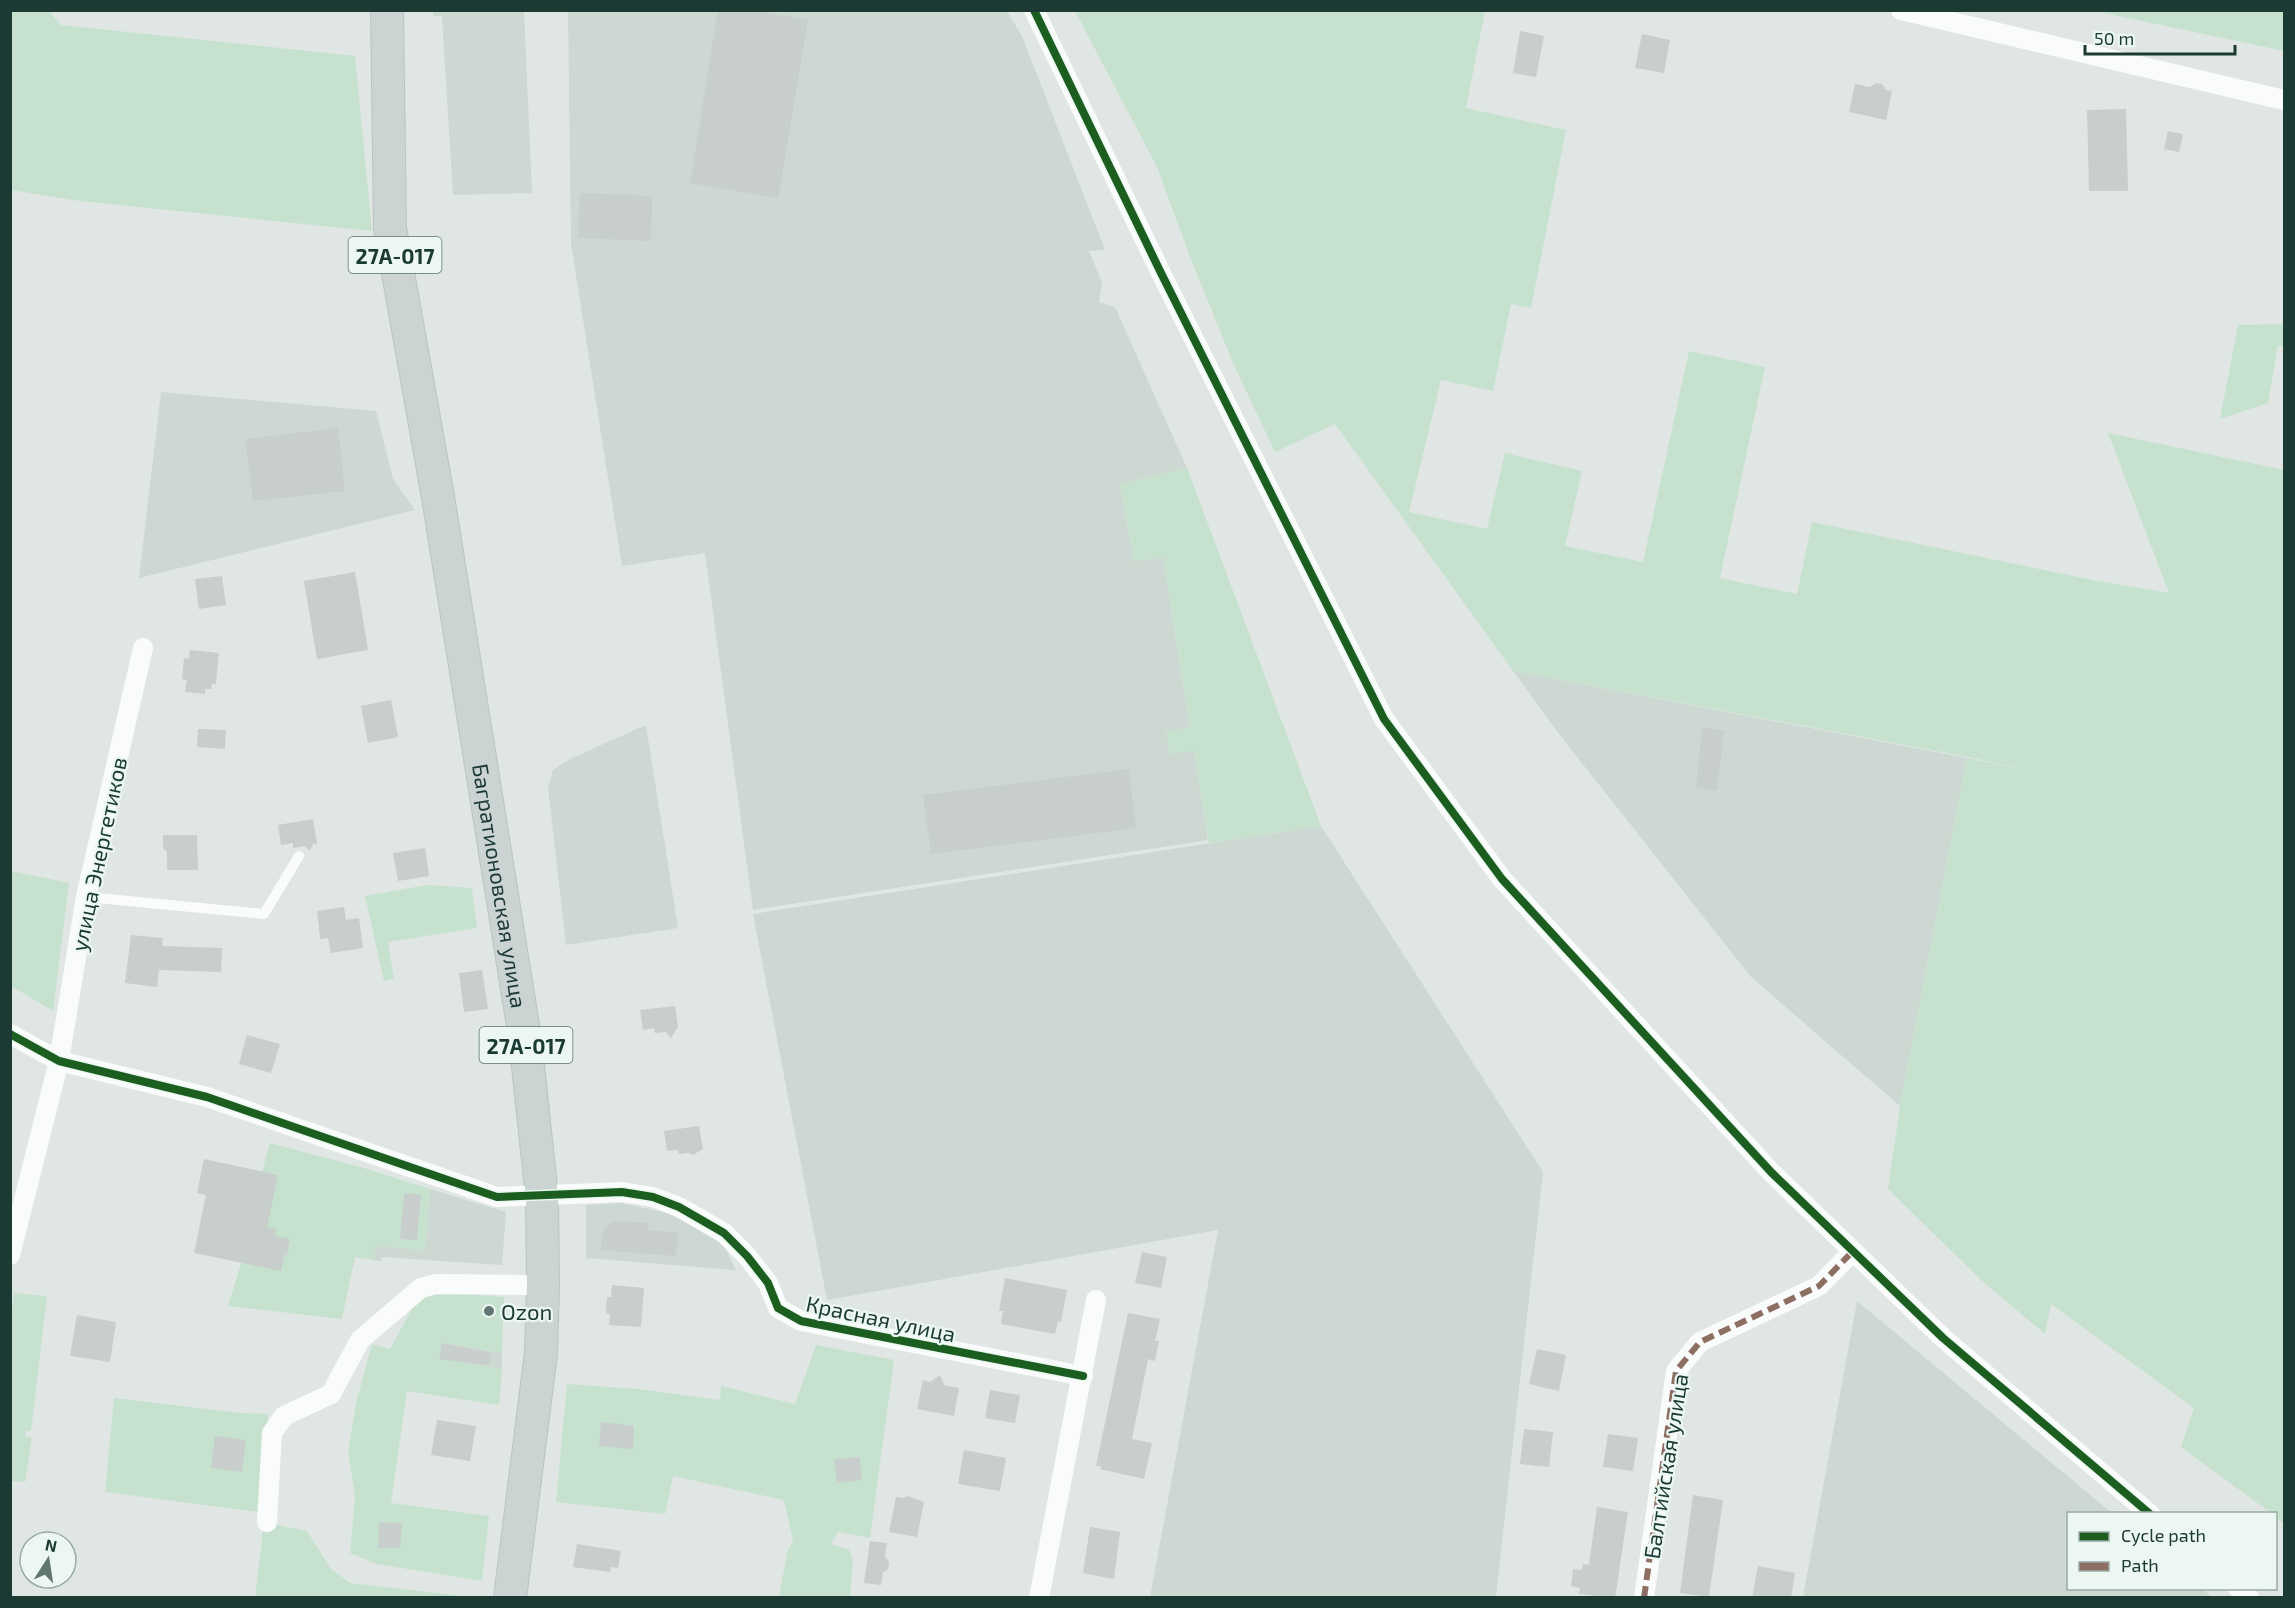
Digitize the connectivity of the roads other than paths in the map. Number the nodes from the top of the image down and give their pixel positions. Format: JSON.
{"nodes":[{"id":1,"x":387,"y":10,"type":"edge"},
{"id":2,"x":1034,"y":10,"type":"edge"},
{"id":3,"x":1901,"y":10,"type":"edge"},
{"id":4,"x":2284,"y":100,"type":"edge"},
{"id":5,"x":143,"y":648,"type":"dead end"},
{"id":6,"x":299,"y":856,"type":"dead end"},
{"id":7,"x":86,"y":897,"type":"junction"},
{"id":8,"x":10,"y":1034,"type":"edge"},
{"id":9,"x":59,"y":1061,"type":"junction"},
{"id":10,"x":542,"y":1197,"type":"junction"},
{"id":11,"x":1853,"y":1251,"type":"junction"},
{"id":12,"x":10,"y":1255,"type":"edge"},
{"id":13,"x":543,"y":1285,"type":"junction"},
{"id":14,"x":1096,"y":1300,"type":"dead end"},
{"id":15,"x":1083,"y":1376,"type":"junction"},
{"id":16,"x":2148,"y":1512,"type":"edge"},
{"id":17,"x":267,"y":1522,"type":"dead end"},
{"id":18,"x":510,"y":1598,"type":"edge"},
{"id":19,"x":1039,"y":1598,"type":"edge"},
{"id":20,"x":1644,"y":1598,"type":"edge"}],
"edges":[{"from":1,"to":10,"type":"main road","name":"Багратионовская улица","number":"27А-017"},
{"from":2,"to":11,"type":"street"},
{"from":3,"to":4,"type":"street"},
{"from":5,"to":7,"type":"street","name":"улица Энергетиков"},
{"from":6,"to":7,"type":"lane"},
{"from":7,"to":9,"type":"street","name":"улица Энергетиков"},
{"from":8,"to":9,"type":"street","name":"Красная улица"},
{"from":9,"to":10,"type":"street","name":"Красная улица"},
{"from":9,"to":12,"type":"street","name":"улица Энергетиков"},
{"from":10,"to":13,"type":"main road","name":"Багратионовская улица","number":"27А-017"},
{"from":10,"to":15,"type":"street","name":"Красная улица"},
{"from":11,"to":16,"type":"street"},
{"from":11,"to":20,"type":"street","name":"Балтийская улица"},
{"from":13,"to":17,"type":"street"},
{"from":13,"to":18,"type":"main road","name":"Багратионовская улица","number":"27А-017"},
{"from":14,"to":15,"type":"street"},
{"from":15,"to":19,"type":"street"}]}
